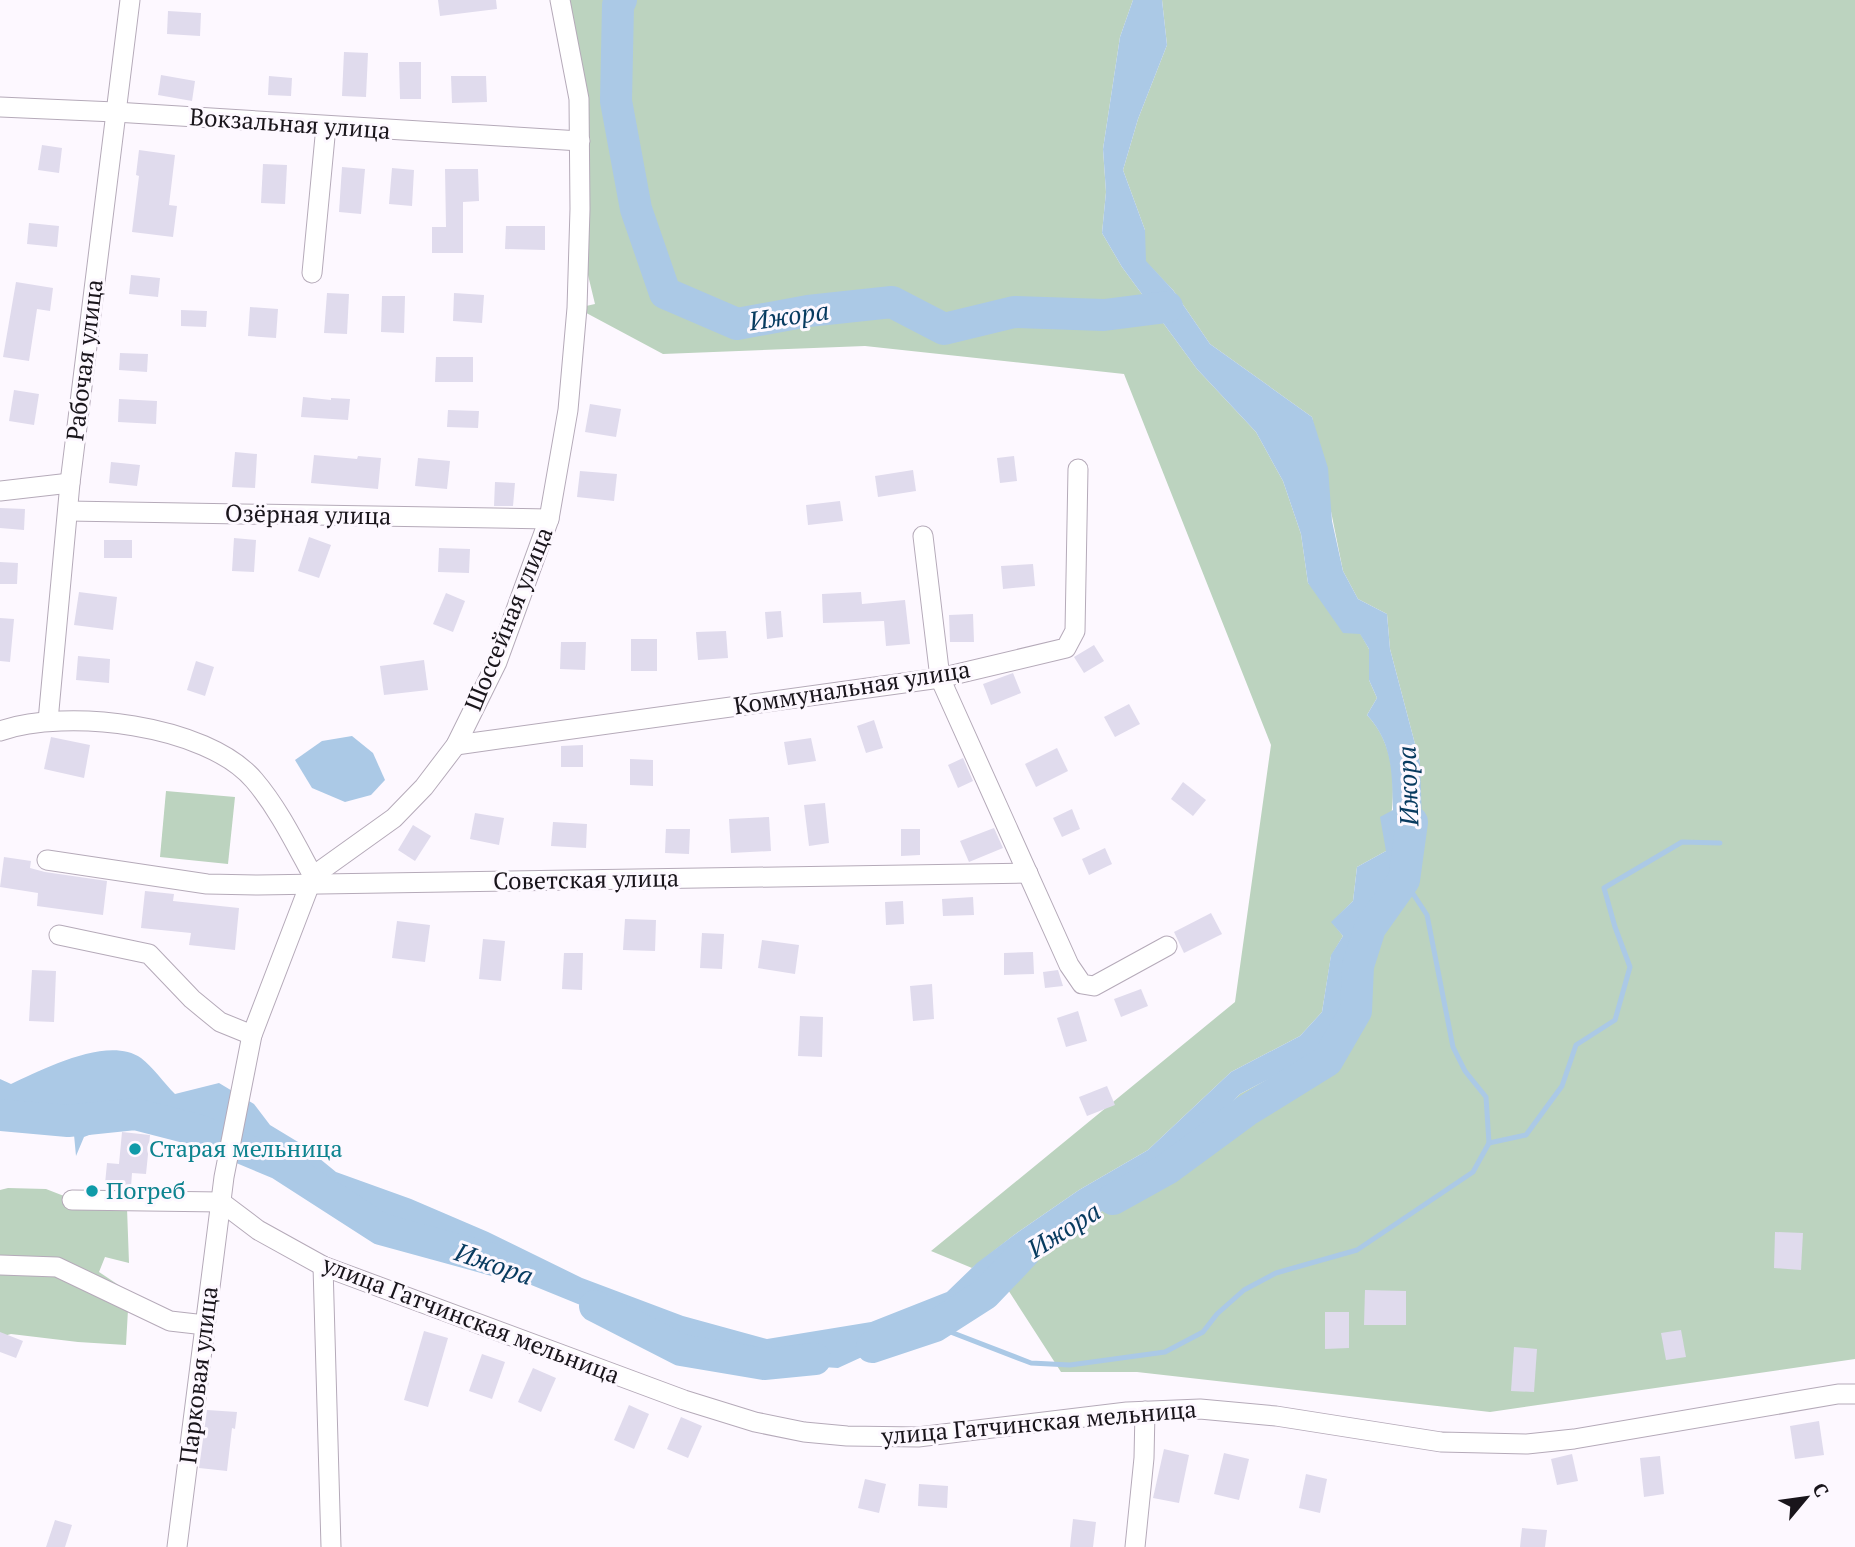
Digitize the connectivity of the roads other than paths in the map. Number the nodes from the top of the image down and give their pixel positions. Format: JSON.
{"nodes":[{"id":1,"x":130,"y":0,"type":"edge"},
{"id":2,"x":560,"y":0,"type":"edge"},
{"id":3,"x":0,"y":107,"type":"edge"},
{"id":4,"x":115,"y":112,"type":"junction"},
{"id":5,"x":326,"y":126,"type":"junction"},
{"id":6,"x":580,"y":141,"type":"junction"},
{"id":7,"x":313,"y":273,"type":"dead end"},
{"id":8,"x":1078,"y":468,"type":"dead end"},
{"id":9,"x":70,"y":483,"type":"junction"},
{"id":10,"x":0,"y":491,"type":"edge"},
{"id":11,"x":68,"y":511,"type":"junction"},
{"id":12,"x":549,"y":519,"type":"junction"},
{"id":13,"x":923,"y":536,"type":"dead end"},
{"id":14,"x":940,"y":678,"type":"junction"},
{"id":15,"x":48,"y":721,"type":"junction"},
{"id":16,"x":0,"y":731,"type":"edge"},
{"id":17,"x":456,"y":745,"type":"junction"},
{"id":18,"x":47,"y":860,"type":"dead end"},
{"id":19,"x":1028,"y":873,"type":"junction"},
{"id":20,"x":308,"y":881,"type":"junction"},
{"id":21,"x":59,"y":935,"type":"dead end"},
{"id":22,"x":1167,"y":946,"type":"dead end"},
{"id":23,"x":252,"y":1035,"type":"junction"},
{"id":24,"x":72,"y":1200,"type":"dead end"},
{"id":25,"x":221,"y":1202,"type":"junction"},
{"id":26,"x":0,"y":1265,"type":"edge"},
{"id":27,"x":323,"y":1266,"type":"junction"},
{"id":28,"x":205,"y":1325,"type":"junction"},
{"id":29,"x":1855,"y":1394,"type":"edge"},
{"id":30,"x":1145,"y":1411,"type":"junction"},
{"id":31,"x":177,"y":1547,"type":"edge"},
{"id":32,"x":331,"y":1547,"type":"edge"},
{"id":33,"x":1135,"y":1547,"type":"edge"}],
"edges":[{"from":1,"to":4,"type":"street","name":"Рабочая улица"},
{"from":2,"to":6,"type":"street","name":"Шоссейная улица"},
{"from":3,"to":4,"type":"street","name":"Вокзальная улица"},
{"from":4,"to":5,"type":"street","name":"Вокзальная улица"},
{"from":4,"to":9,"type":"street","name":"Рабочая улица"},
{"from":5,"to":6,"type":"street","name":"Вокзальная улица"},
{"from":5,"to":7,"type":"street"},
{"from":6,"to":12,"type":"street","name":"Шоссейная улица"},
{"from":8,"to":14,"type":"street","name":"Коммунальная улица"},
{"from":9,"to":10,"type":"street"},
{"from":9,"to":11,"type":"street","name":"Рабочая улица"},
{"from":11,"to":12,"type":"street","name":"Озёрная улица"},
{"from":11,"to":15,"type":"street","name":"Рабочая улица"},
{"from":12,"to":17,"type":"street","name":"Шоссейная улица"},
{"from":13,"to":14,"type":"street"},
{"from":14,"to":17,"type":"street","name":"Коммунальная улица"},
{"from":14,"to":19,"type":"street"},
{"from":15,"to":16,"type":"street"},
{"from":15,"to":20,"type":"street"},
{"from":17,"to":20,"type":"street","name":"Шоссейная улица"},
{"from":18,"to":20,"type":"street","name":"Советская улица"},
{"from":19,"to":20,"type":"street","name":"Советская улица"},
{"from":19,"to":22,"type":"street"},
{"from":20,"to":23,"type":"street"},
{"from":21,"to":23,"type":"street"},
{"from":23,"to":25,"type":"street"},
{"from":24,"to":25,"type":"street"},
{"from":25,"to":27,"type":"street","name":"улица Гатчинская мельница"},
{"from":25,"to":28,"type":"street","name":"Парковая улица"},
{"from":26,"to":28,"type":"street"},
{"from":27,"to":30,"type":"street","name":"улица Гатчинская мельница"},
{"from":27,"to":32,"type":"street"},
{"from":28,"to":31,"type":"street","name":"Парковая улица"},
{"from":29,"to":30,"type":"street","name":"улица Гатчинская мельница"},
{"from":30,"to":33,"type":"street"}]}
